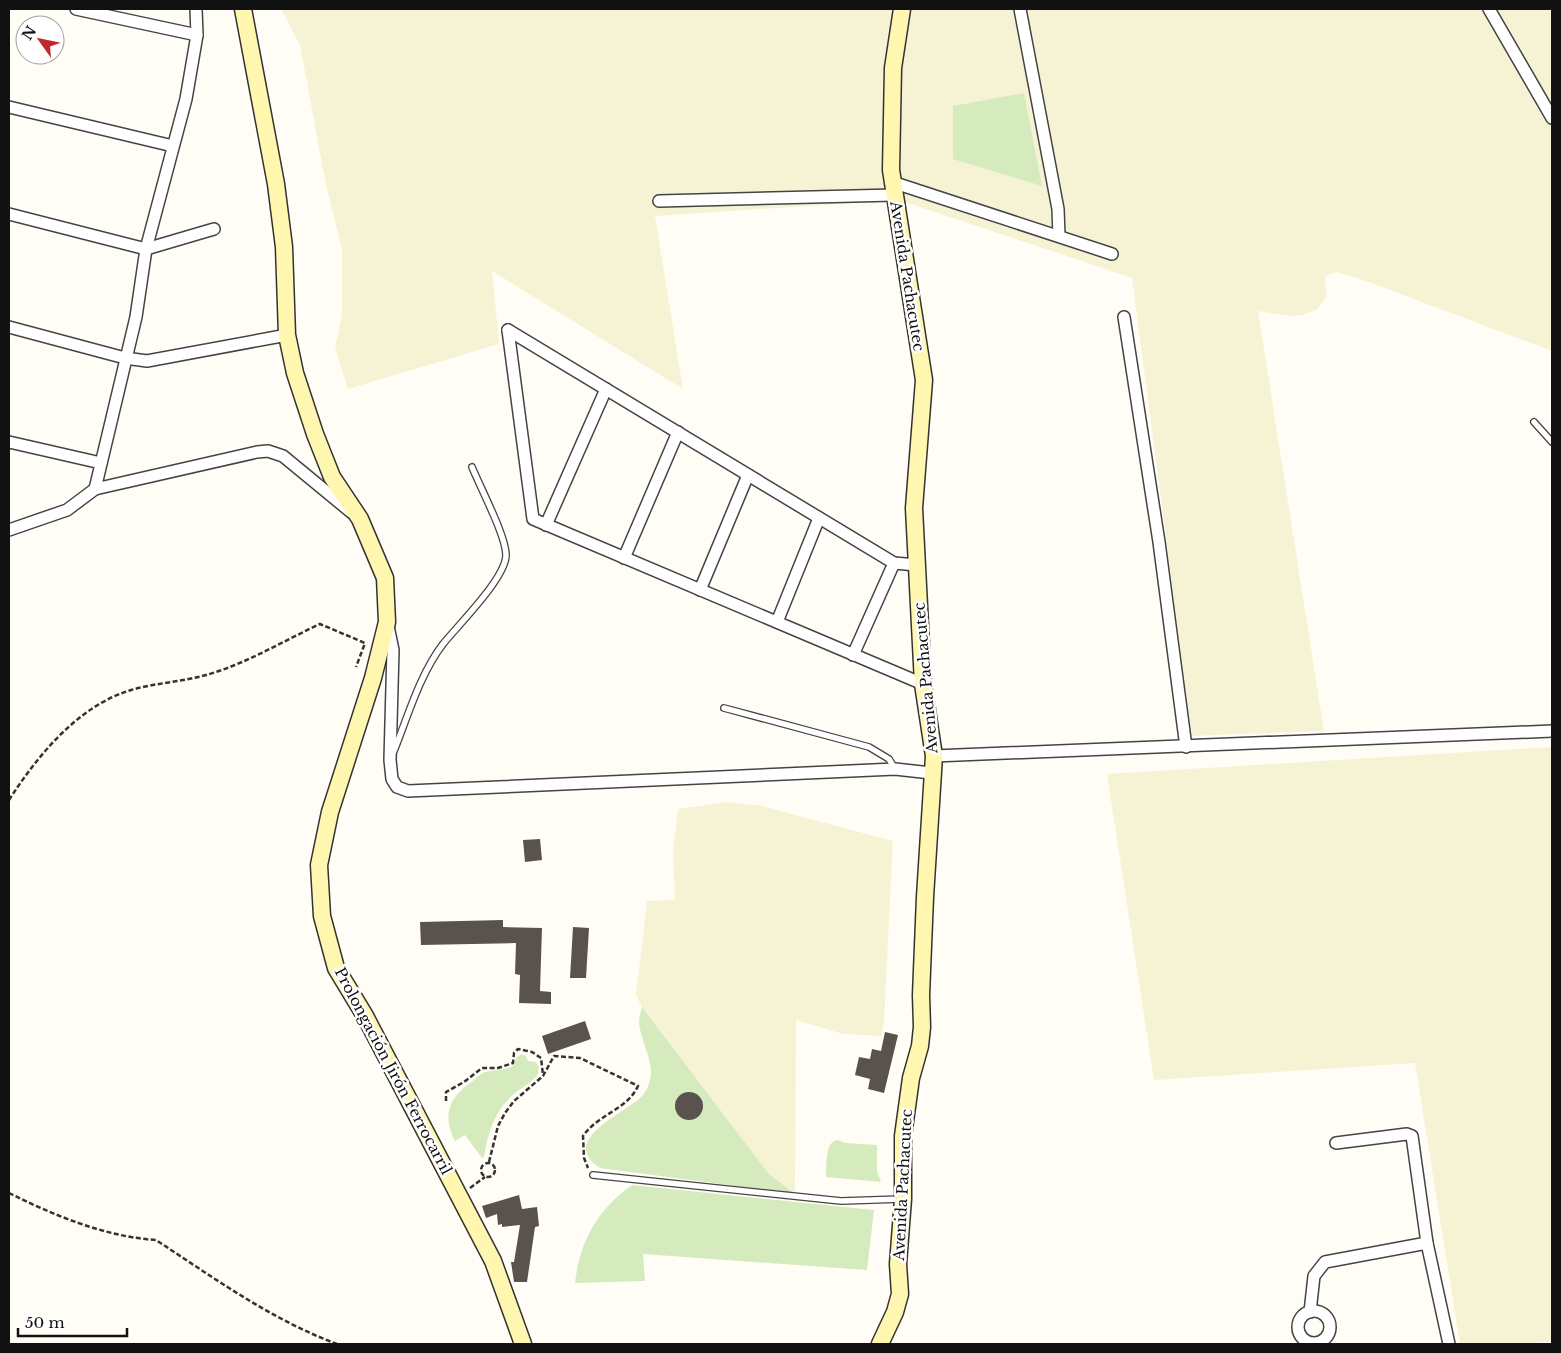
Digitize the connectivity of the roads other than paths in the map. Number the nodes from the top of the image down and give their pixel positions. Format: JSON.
{"nodes":[{"id":1,"x":76,"y":9,"type":"edge"},
{"id":2,"x":196,"y":9,"type":"edge"},
{"id":3,"x":243,"y":9,"type":"edge"},
{"id":4,"x":902,"y":9,"type":"edge"},
{"id":5,"x":1020,"y":9,"type":"edge"},
{"id":6,"x":1489,"y":9,"type":"edge"},
{"id":7,"x":197,"y":35,"type":"junction"},
{"id":8,"x":9,"y":107,"type":"edge"},
{"id":9,"x":1552,"y":118,"type":"edge"},
{"id":10,"x":173,"y":146,"type":"junction"},
{"id":11,"x":893,"y":189,"type":"junction"},
{"id":12,"x":659,"y":201,"type":"dead end"},
{"id":13,"x":9,"y":214,"type":"edge"},
{"id":14,"x":214,"y":229,"type":"dead end"},
{"id":15,"x":1059,"y":236,"type":"junction"},
{"id":16,"x":146,"y":249,"type":"junction"},
{"id":17,"x":1112,"y":254,"type":"dead end"},
{"id":18,"x":1124,"y":317,"type":"dead end"},
{"id":19,"x":9,"y":327,"type":"edge"},
{"id":20,"x":287,"y":335,"type":"junction"},
{"id":21,"x":125,"y":358,"type":"junction"},
{"id":22,"x":606,"y":389,"type":"junction"},
{"id":23,"x":1534,"y":422,"type":"dead end"},
{"id":24,"x":678,"y":432,"type":"junction"},
{"id":25,"x":9,"y":442,"type":"edge"},
{"id":26,"x":1552,"y":442,"type":"edge"},
{"id":27,"x":101,"y":463,"type":"junction"},
{"id":28,"x":472,"y":467,"type":"dead end"},
{"id":29,"x":748,"y":475,"type":"junction"},
{"id":30,"x":95,"y":489,"type":"junction"},
{"id":31,"x":819,"y":518,"type":"junction"},
{"id":32,"x":360,"y":519,"type":"junction"},
{"id":33,"x":546,"y":525,"type":"junction"},
{"id":34,"x":9,"y":530,"type":"edge"},
{"id":35,"x":624,"y":558,"type":"junction"},
{"id":36,"x":894,"y":563,"type":"junction"},
{"id":37,"x":917,"y":565,"type":"junction"},
{"id":38,"x":700,"y":590,"type":"junction"},
{"id":39,"x":387,"y":622,"type":"junction"},
{"id":40,"x":777,"y":622,"type":"junction"},
{"id":41,"x":853,"y":655,"type":"junction"},
{"id":42,"x":923,"y":684,"type":"junction"},
{"id":43,"x":724,"y":708,"type":"dead end"},
{"id":44,"x":1552,"y":731,"type":"edge"},
{"id":45,"x":1186,"y":747,"type":"junction"},
{"id":46,"x":934,"y":756,"type":"junction"},
{"id":47,"x":390,"y":760,"type":"junction"},
{"id":48,"x":895,"y":769,"type":"junction"},
{"id":49,"x":931,"y":773,"type":"junction"},
{"id":50,"x":1336,"y":1143,"type":"dead end"},
{"id":51,"x":593,"y":1175,"type":"road end"},
{"id":52,"x":903,"y":1199,"type":"junction"},
{"id":53,"x":1427,"y":1243,"type":"junction"},
{"id":54,"x":1310,"y":1312,"type":"dead end"},
{"id":55,"x":523,"y":1344,"type":"edge"},
{"id":56,"x":880,"y":1344,"type":"edge"},
{"id":57,"x":1449,"y":1344,"type":"edge"}],
"edges":[{"from":1,"to":7,"type":"street"},
{"from":2,"to":7,"type":"street"},
{"from":3,"to":20,"type":"street","name":"Prolongación Jirón Ferrocarril"},
{"from":4,"to":11,"type":"street","name":"Avenida Pachacutec"},
{"from":5,"to":15,"type":"street"},
{"from":6,"to":9,"type":"street"},
{"from":7,"to":10,"type":"street"},
{"from":8,"to":10,"type":"street"},
{"from":10,"to":16,"type":"street"},
{"from":11,"to":12,"type":"street"},
{"from":11,"to":15,"type":"street"},
{"from":11,"to":37,"type":"street","name":"Avenida Pachacutec"},
{"from":13,"to":16,"type":"street"},
{"from":14,"to":16,"type":"street"},
{"from":15,"to":17,"type":"street"},
{"from":16,"to":21,"type":"street"},
{"from":18,"to":45,"type":"street"},
{"from":19,"to":21,"type":"street"},
{"from":20,"to":21,"type":"street"},
{"from":20,"to":32,"type":"street","name":"Prolongación Jirón Ferrocarril"},
{"from":21,"to":27,"type":"street"},
{"from":22,"to":24,"type":"street"},
{"from":22,"to":33,"type":"street"},
{"from":22,"to":33,"type":"street"},
{"from":23,"to":26,"type":"lane"},
{"from":24,"to":29,"type":"street"},
{"from":24,"to":35,"type":"street"},
{"from":25,"to":27,"type":"street"},
{"from":27,"to":30,"type":"street"},
{"from":28,"to":47,"type":"lane"},
{"from":29,"to":31,"type":"street"},
{"from":29,"to":38,"type":"street"},
{"from":30,"to":32,"type":"street"},
{"from":30,"to":34,"type":"street"},
{"from":31,"to":36,"type":"street"},
{"from":31,"to":40,"type":"street"},
{"from":32,"to":39,"type":"street","name":"Prolongación Jirón Ferrocarril"},
{"from":33,"to":35,"type":"street"},
{"from":35,"to":38,"type":"street"},
{"from":36,"to":37,"type":"street"},
{"from":36,"to":41,"type":"street"},
{"from":37,"to":42,"type":"street","name":"Avenida Pachacutec"},
{"from":38,"to":40,"type":"street"},
{"from":39,"to":47,"type":"street"},
{"from":39,"to":55,"type":"street","name":"Prolongación Jirón Ferrocarril"},
{"from":40,"to":41,"type":"street"},
{"from":41,"to":42,"type":"street"},
{"from":42,"to":46,"type":"street","name":"Avenida Pachacutec"},
{"from":43,"to":48,"type":"lane"},
{"from":44,"to":45,"type":"street"},
{"from":45,"to":46,"type":"street"},
{"from":46,"to":49,"type":"street","name":"Avenida Pachacutec"},
{"from":47,"to":48,"type":"street"},
{"from":48,"to":49,"type":"street"},
{"from":49,"to":52,"type":"street","name":"Avenida Pachacutec"},
{"from":50,"to":53,"type":"street"},
{"from":51,"to":52,"type":"lane"},
{"from":52,"to":56,"type":"street","name":"Avenida Pachacutec"},
{"from":53,"to":54,"type":"street"},
{"from":53,"to":57,"type":"street"}]}
